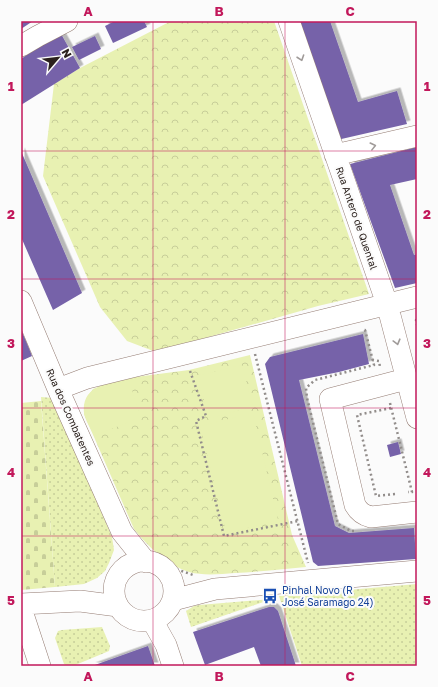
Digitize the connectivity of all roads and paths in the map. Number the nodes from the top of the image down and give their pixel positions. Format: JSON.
{"nodes":[{"id":1,"x":67,"y":21,"type":"edge"},
{"id":2,"x":289,"y":21,"type":"edge"},
{"id":3,"x":21,"y":46,"type":"edge"},
{"id":4,"x":417,"y":136,"type":"edge"},
{"id":5,"x":335,"y":156,"type":"junction"},
{"id":6,"x":417,"y":297,"type":"edge"},
{"id":7,"x":21,"y":301,"type":"edge"},
{"id":8,"x":387,"y":304,"type":"junction"},
{"id":9,"x":417,"y":320,"type":"edge"},
{"id":10,"x":417,"y":325,"type":"edge"},
{"id":11,"x":358,"y":331,"type":"dead end"},
{"id":12,"x":262,"y":352,"type":"dead end"},
{"id":13,"x":188,"y":366,"type":"dead end"},
{"id":14,"x":406,"y":379,"type":"junction"},
{"id":15,"x":58,"y":389,"type":"junction"},
{"id":16,"x":417,"y":418,"type":"edge"},
{"id":17,"x":404,"y":493,"type":"dead end"},
{"id":18,"x":397,"y":494,"type":"dead end"},
{"id":19,"x":417,"y":512,"type":"edge"},
{"id":20,"x":298,"y":521,"type":"junction"},
{"id":21,"x":359,"y":530,"type":"dead end"},
{"id":22,"x":122,"y":532,"type":"junction"},
{"id":23,"x":160,"y":567,"type":"junction"},
{"id":24,"x":417,"y":571,"type":"edge"},
{"id":25,"x":119,"y":577,"type":"junction"},
{"id":26,"x":312,"y":580,"type":"junction"},
{"id":27,"x":208,"y":583,"type":"junction"},
{"id":28,"x":173,"y":600,"type":"junction"},
{"id":29,"x":80,"y":601,"type":"junction"},
{"id":30,"x":21,"y":604,"type":"edge"},
{"id":31,"x":118,"y":606,"type":"junction"},
{"id":32,"x":21,"y":608,"type":"edge"},
{"id":33,"x":152,"y":620,"type":"junction"},
{"id":34,"x":32,"y":658,"type":"edge"},
{"id":35,"x":173,"y":666,"type":"edge"}],
"edges":[{"from":1,"to":3,"type":"street"},
{"from":2,"to":5,"type":"street","name":"Rua Antero de Quental","one_way":true},
{"from":5,"to":4,"type":"street","one_way":true},
{"from":5,"to":8,"type":"street","name":"Rua Antero de Quental"},
{"from":6,"to":8,"type":"street"},
{"from":7,"to":15,"type":"street","name":"Rua dos Combatentes"},
{"from":8,"to":14,"type":"street","name":"Rua Antero de Quental","one_way":true},
{"from":8,"to":15,"type":"street"},
{"from":9,"to":10,"type":"path"},
{"from":11,"to":21,"type":"path"},
{"from":12,"to":20,"type":"path"},
{"from":13,"to":20,"type":"path"},
{"from":14,"to":16,"type":"street","name":"Rua Antero de Quental"},
{"from":14,"to":19,"type":"street"},
{"from":15,"to":22,"type":"street","name":"Rua dos Combatentes"},
{"from":17,"to":18,"type":"path"},
{"from":20,"to":26,"type":"path"},
{"from":22,"to":23,"type":"street","name":"Rua dos Combatentes"},
{"from":22,"to":25,"type":"street","name":"Rua dos Combatentes"},
{"from":23,"to":25,"type":"street"},
{"from":23,"to":27,"type":"path"},
{"from":23,"to":27,"type":"street"},
{"from":23,"to":28,"type":"street"},
{"from":24,"to":26,"type":"street"},
{"from":25,"to":29,"type":"street"},
{"from":25,"to":31,"type":"street"},
{"from":26,"to":27,"type":"street"},
{"from":27,"to":28,"type":"street"},
{"from":28,"to":33,"type":"street"},
{"from":29,"to":30,"type":"street"},
{"from":29,"to":31,"type":"street"},
{"from":31,"to":33,"type":"street"},
{"from":32,"to":34,"type":"street"},
{"from":33,"to":35,"type":"street"}]}
